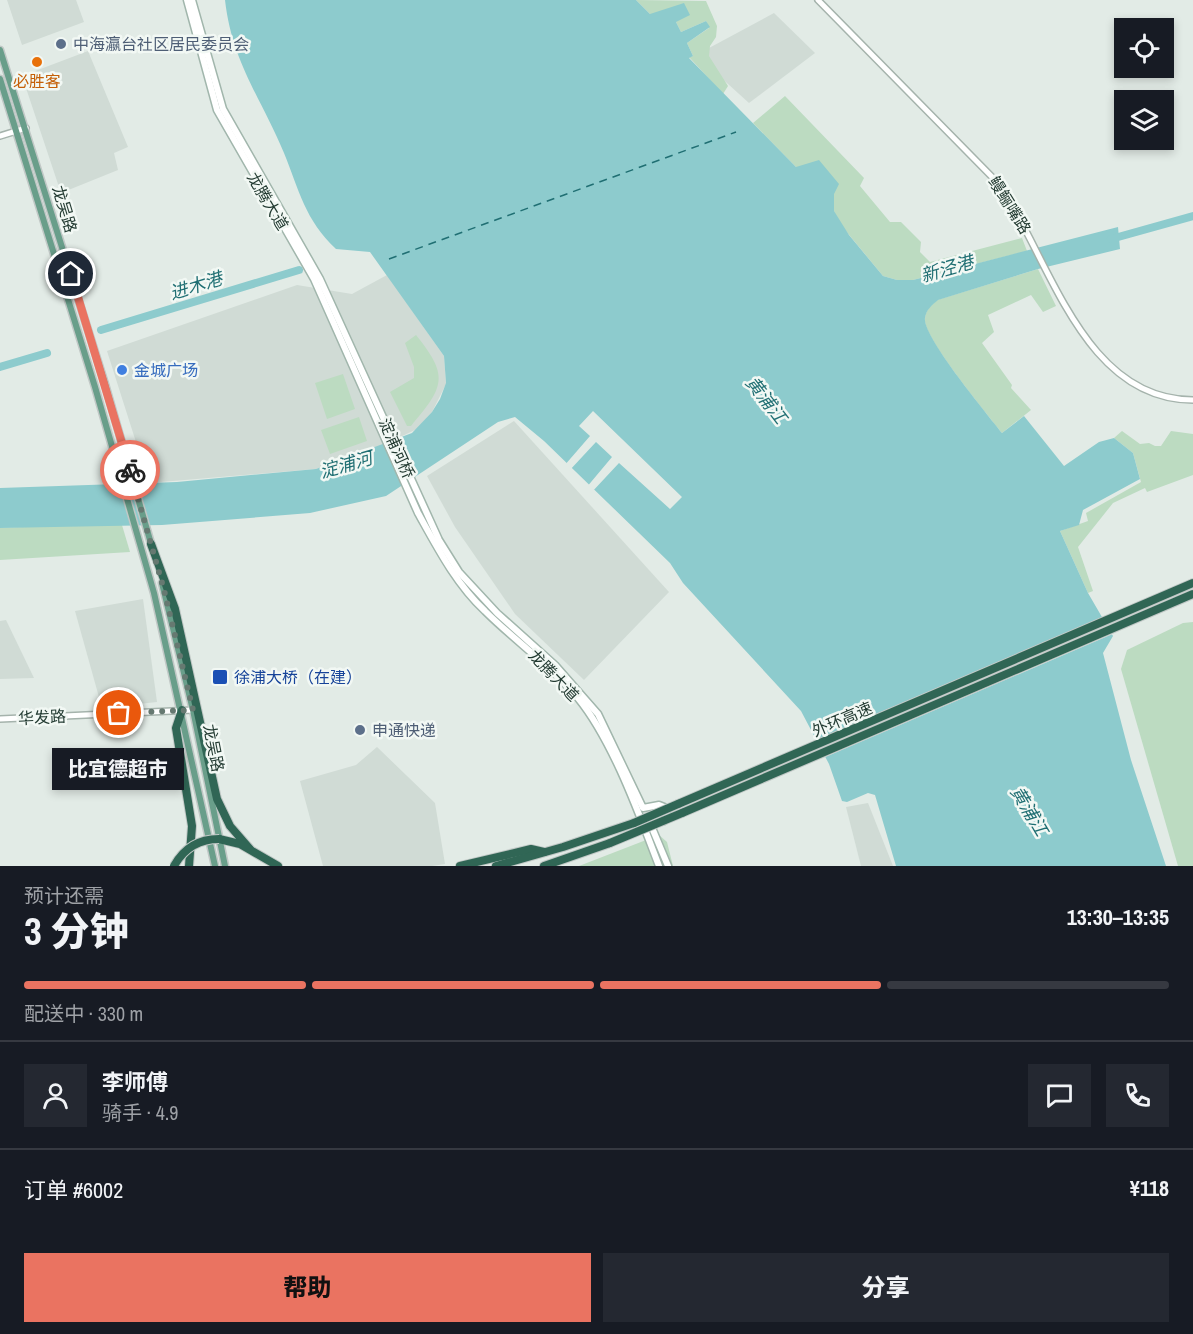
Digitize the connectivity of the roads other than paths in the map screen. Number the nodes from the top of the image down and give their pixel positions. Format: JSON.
{"nodes":[{"id":1,"x":187,"y":0,"type":"edge"},
{"id":2,"x":192,"y":0,"type":"edge"},
{"id":3,"x":818,"y":0,"type":"edge"},
{"id":4,"x":0,"y":50,"type":"edge"},
{"id":5,"x":0,"y":79,"type":"edge"},
{"id":6,"x":26,"y":128,"type":"junction"},
{"id":7,"x":18,"y":131,"type":"junction"},
{"id":8,"x":0,"y":136,"type":"edge"},
{"id":9,"x":368,"y":394,"type":"junction"},
{"id":10,"x":1193,"y":400,"type":"edge"},
{"id":11,"x":419,"y":505,"type":"junction"},
{"id":12,"x":151,"y":544,"type":"joint"},
{"id":13,"x":1193,"y":583,"type":"edge"},
{"id":14,"x":166,"y":589,"type":"junction"},
{"id":15,"x":1193,"y":594,"type":"edge"},
{"id":16,"x":182,"y":710,"type":"junction"},
{"id":17,"x":193,"y":710,"type":"junction"},
{"id":18,"x":0,"y":719,"type":"edge"},
{"id":19,"x":643,"y":808,"type":"junction"},
{"id":20,"x":636,"y":812,"type":"junction"},
{"id":21,"x":660,"y":826,"type":"dead end"},
{"id":22,"x":250,"y":849,"type":"junction"},
{"id":23,"x":546,"y":853,"type":"junction"},
{"id":24,"x":547,"y":865,"type":"edge"},
{"id":25,"x":174,"y":866,"type":"edge"},
{"id":26,"x":189,"y":866,"type":"edge"},
{"id":27,"x":214,"y":866,"type":"edge"},
{"id":28,"x":225,"y":866,"type":"edge"},
{"id":29,"x":278,"y":866,"type":"edge"},
{"id":30,"x":460,"y":866,"type":"edge"},
{"id":31,"x":496,"y":866,"type":"edge"},
{"id":32,"x":659,"y":866,"type":"edge"},
{"id":33,"x":668,"y":866,"type":"edge"}],
"edges":[{"from":1,"to":9,"type":"main road","name":"龙腾大道"},
{"from":2,"to":9,"type":"main road","name":"龙腾大道"},
{"from":3,"to":10,"type":"street","name":"鳗鲡嘴路"},
{"from":4,"to":6,"type":"main road","name":"龙吴路"},
{"from":5,"to":7,"type":"main road","name":"龙吴路"},
{"from":6,"to":7,"type":"street"},
{"from":6,"to":12,"type":"main road","name":"龙吴路"},
{"from":7,"to":8,"type":"street"},
{"from":7,"to":16,"type":"main road","name":"龙吴路"},
{"from":9,"to":11,"type":"main road","name":"淀浦河桥"},
{"from":11,"to":19,"type":"main road","name":"龙腾大道"},
{"from":11,"to":20,"type":"main road","name":"龙腾大道"},
{"from":12,"to":14,"type":"highway"},
{"from":13,"to":23,"type":"highway","name":"外环高速","bridge":true},
{"from":14,"to":17,"type":"main road","name":"龙吴路"},
{"from":14,"to":22,"type":"highway"},
{"from":15,"to":24,"type":"highway","name":"外环高速","bridge":true},
{"from":16,"to":17,"type":"street","name":"华发路"},
{"from":16,"to":18,"type":"street","name":"华发路"},
{"from":16,"to":26,"type":"highway"},
{"from":16,"to":27,"type":"main road","name":"龙吴路"},
{"from":17,"to":28,"type":"main road","name":"龙吴路"},
{"from":19,"to":20,"type":"main road"},
{"from":19,"to":21,"type":"main road"},
{"from":19,"to":33,"type":"main road","name":"龙腾大道"},
{"from":20,"to":32,"type":"main road","name":"龙腾大道"},
{"from":22,"to":25,"type":"highway","bridge":true},
{"from":22,"to":29,"type":"highway"},
{"from":23,"to":30,"type":"highway"},
{"from":23,"to":31,"type":"highway","name":"外环高速"}]}
